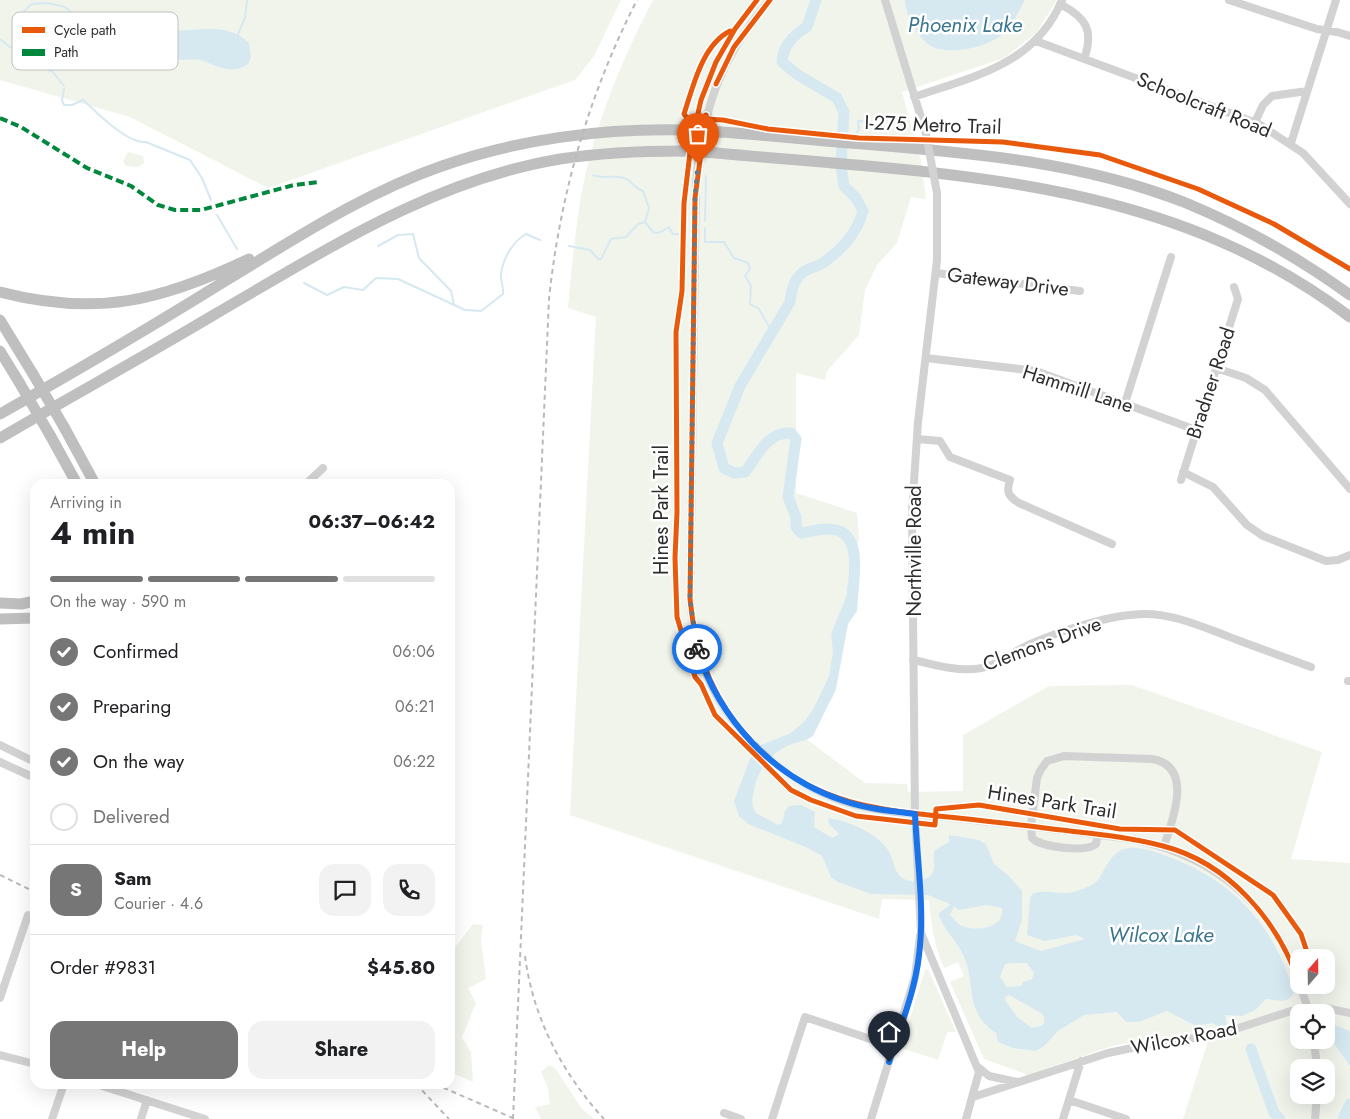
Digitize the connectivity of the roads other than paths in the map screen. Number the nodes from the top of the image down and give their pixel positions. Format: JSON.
{"nodes":[{"id":1,"x":770,"y":0,"type":"edge"},
{"id":2,"x":885,"y":0,"type":"edge"},
{"id":3,"x":1229,"y":0,"type":"edge"},
{"id":4,"x":1336,"y":0,"type":"edge"},
{"id":5,"x":1061,"y":2,"type":"edge"},
{"id":6,"x":1326,"y":31,"type":"junction"},
{"id":7,"x":1350,"y":36,"type":"edge"},
{"id":8,"x":1036,"y":41,"type":"junction"},
{"id":9,"x":1084,"y":59,"type":"junction"},
{"id":10,"x":1307,"y":91,"type":"junction"},
{"id":11,"x":914,"y":97,"type":"junction"},
{"id":12,"x":1255,"y":122,"type":"junction"},
{"id":13,"x":1291,"y":143,"type":"junction"},
{"id":14,"x":1348,"y":199,"type":"edge"},
{"id":15,"x":305,"y":233,"type":"junction"},
{"id":16,"x":1171,"y":257,"type":"dead end"},
{"id":17,"x":936,"y":273,"type":"junction"},
{"id":18,"x":1234,"y":287,"type":"dead end"},
{"id":19,"x":1080,"y":291,"type":"dead end"},
{"id":20,"x":0,"y":292,"type":"edge"},
{"id":21,"x":1350,"y":295,"type":"edge"},
{"id":22,"x":1350,"y":317,"type":"edge"},
{"id":23,"x":0,"y":320,"type":"edge"},
{"id":24,"x":0,"y":351,"type":"edge"},
{"id":25,"x":926,"y":358,"type":"junction"},
{"id":26,"x":1216,"y":368,"type":"junction"},
{"id":27,"x":72,"y":396,"type":"junction"},
{"id":28,"x":1125,"y":403,"type":"junction"},
{"id":29,"x":0,"y":414,"type":"edge"},
{"id":30,"x":1196,"y":430,"type":"junction"},
{"id":31,"x":0,"y":438,"type":"edge"},
{"id":32,"x":917,"y":439,"type":"junction"},
{"id":33,"x":0,"y":446,"type":"edge"},
{"id":34,"x":323,"y":468,"type":"dead end"},
{"id":35,"x":74,"y":479,"type":"edge"},
{"id":36,"x":92,"y":479,"type":"edge"},
{"id":37,"x":311,"y":479,"type":"edge"},
{"id":38,"x":1350,"y":488,"type":"edge"},
{"id":39,"x":1112,"y":544,"type":"dead end"},
{"id":40,"x":1350,"y":555,"type":"edge"},
{"id":41,"x":30,"y":602,"type":"edge"},
{"id":42,"x":0,"y":603,"type":"edge"},
{"id":43,"x":0,"y":619,"type":"edge"},
{"id":44,"x":30,"y":619,"type":"edge"},
{"id":45,"x":913,"y":660,"type":"junction"},
{"id":46,"x":1311,"y":667,"type":"dead end"},
{"id":47,"x":0,"y":745,"type":"edge"},
{"id":48,"x":30,"y":760,"type":"edge"},
{"id":49,"x":0,"y":762,"type":"edge"},
{"id":50,"x":30,"y":776,"type":"edge"},
{"id":51,"x":915,"y":814,"type":"junction"},
{"id":52,"x":1030,"y":826,"type":"junction"},
{"id":53,"x":1098,"y":834,"type":"junction"},
{"id":54,"x":1164,"y":846,"type":"junction"},
{"id":55,"x":28,"y":915,"type":"dead end"},
{"id":56,"x":920,"y":933,"type":"junction"},
{"id":57,"x":1290,"y":961,"type":"edge"},
{"id":58,"x":0,"y":998,"type":"edge"},
{"id":59,"x":1335,"y":1010,"type":"edge"},
{"id":60,"x":1290,"y":1011,"type":"edge"},
{"id":61,"x":1350,"y":1013,"type":"edge"},
{"id":62,"x":894,"y":1047,"type":"junction"},
{"id":63,"x":0,"y":1055,"type":"edge"},
{"id":64,"x":1081,"y":1061,"type":"junction"},
{"id":65,"x":30,"y":1063,"type":"edge"},
{"id":66,"x":978,"y":1067,"type":"junction"},
{"id":67,"x":1019,"y":1082,"type":"junction"},
{"id":68,"x":62,"y":1089,"type":"edge"},
{"id":69,"x":112,"y":1089,"type":"edge"},
{"id":70,"x":973,"y":1098,"type":"junction"},
{"id":71,"x":147,"y":1100,"type":"junction"},
{"id":72,"x":1069,"y":1100,"type":"junction"},
{"id":73,"x":1316,"y":1104,"type":"edge"},
{"id":74,"x":724,"y":1113,"type":"dead end"},
{"id":75,"x":52,"y":1119,"type":"edge"},
{"id":76,"x":141,"y":1119,"type":"edge"},
{"id":77,"x":205,"y":1119,"type":"edge"},
{"id":78,"x":741,"y":1119,"type":"edge"},
{"id":79,"x":772,"y":1119,"type":"edge"},
{"id":80,"x":871,"y":1119,"type":"edge"},
{"id":81,"x":966,"y":1119,"type":"edge"},
{"id":82,"x":1063,"y":1119,"type":"edge"},
{"id":83,"x":1126,"y":1119,"type":"edge"},
{"id":84,"x":1315,"y":1119,"type":"edge"}],
"edges":[{"from":1,"to":51,"type":"street"},
{"from":2,"to":11,"type":"street","name":"Northville Road"},
{"from":3,"to":6,"type":"street"},
{"from":4,"to":6,"type":"street"},
{"from":5,"to":8,"type":"street"},
{"from":5,"to":9,"type":"street"},
{"from":6,"to":7,"type":"street"},
{"from":6,"to":10,"type":"street"},
{"from":8,"to":9,"type":"street","name":"Schoolcraft Road"},
{"from":8,"to":11,"type":"street"},
{"from":9,"to":12,"type":"street","name":"Schoolcraft Road"},
{"from":10,"to":12,"type":"street"},
{"from":10,"to":13,"type":"street"},
{"from":11,"to":17,"type":"street","name":"Northville Road","bridge":true},
{"from":12,"to":13,"type":"street","name":"Schoolcraft Road"},
{"from":13,"to":14,"type":"street","name":"Schoolcraft Road"},
{"from":15,"to":20,"type":"highway"},
{"from":15,"to":21,"type":"highway","bridge":true},
{"from":15,"to":29,"type":"highway"},
{"from":16,"to":28,"type":"street"},
{"from":17,"to":19,"type":"street","name":"Gateway Drive"},
{"from":17,"to":25,"type":"street","name":"Northville Road"},
{"from":18,"to":26,"type":"street","name":"Bradner Road"},
{"from":22,"to":27,"type":"highway","bridge":true},
{"from":23,"to":36,"type":"highway","bridge":true},
{"from":24,"to":35,"type":"highway","bridge":true},
{"from":25,"to":28,"type":"street","name":"Hammill Lane"},
{"from":25,"to":32,"type":"street","name":"Northville Road"},
{"from":26,"to":30,"type":"street","name":"Bradner Road"},
{"from":26,"to":38,"type":"street"},
{"from":27,"to":31,"type":"highway"},
{"from":27,"to":33,"type":"highway"},
{"from":28,"to":30,"type":"street","name":"Hammill Lane"},
{"from":30,"to":40,"type":"street","name":"Bradner Road"},
{"from":32,"to":39,"type":"street"},
{"from":32,"to":45,"type":"street","name":"Northville Road"},
{"from":34,"to":37,"type":"street"},
{"from":41,"to":42,"type":"highway"},
{"from":43,"to":44,"type":"highway"},
{"from":45,"to":46,"type":"street","name":"Clemons Drive"},
{"from":45,"to":51,"type":"street","name":"Northville Road"},
{"from":47,"to":48,"type":"street"},
{"from":49,"to":50,"type":"street"},
{"from":51,"to":52,"type":"street"},
{"from":51,"to":56,"type":"street","name":"Northville Road"},
{"from":52,"to":53,"type":"street"},
{"from":52,"to":53,"type":"street"},
{"from":52,"to":54,"type":"street"},
{"from":53,"to":54,"type":"street"},
{"from":54,"to":57,"type":"street"},
{"from":55,"to":58,"type":"street"},
{"from":56,"to":62,"type":"street"},
{"from":56,"to":66,"type":"street","name":"Northville Road"},
{"from":59,"to":61,"type":"street","name":"Wilcox Road"},
{"from":60,"to":64,"type":"street","name":"Wilcox Road"},
{"from":62,"to":79,"type":"street"},
{"from":62,"to":80,"type":"street"},
{"from":63,"to":65,"type":"street"},
{"from":64,"to":67,"type":"street","name":"Wilcox Road"},
{"from":64,"to":72,"type":"street"},
{"from":66,"to":67,"type":"street"},
{"from":66,"to":70,"type":"street"},
{"from":67,"to":70,"type":"street","name":"Wilcox Road"},
{"from":68,"to":75,"type":"street"},
{"from":69,"to":71,"type":"street"},
{"from":70,"to":81,"type":"street"},
{"from":71,"to":76,"type":"street"},
{"from":71,"to":77,"type":"street"},
{"from":72,"to":82,"type":"street"},
{"from":72,"to":83,"type":"street"},
{"from":73,"to":84,"type":"street"},
{"from":74,"to":78,"type":"street"}]}
